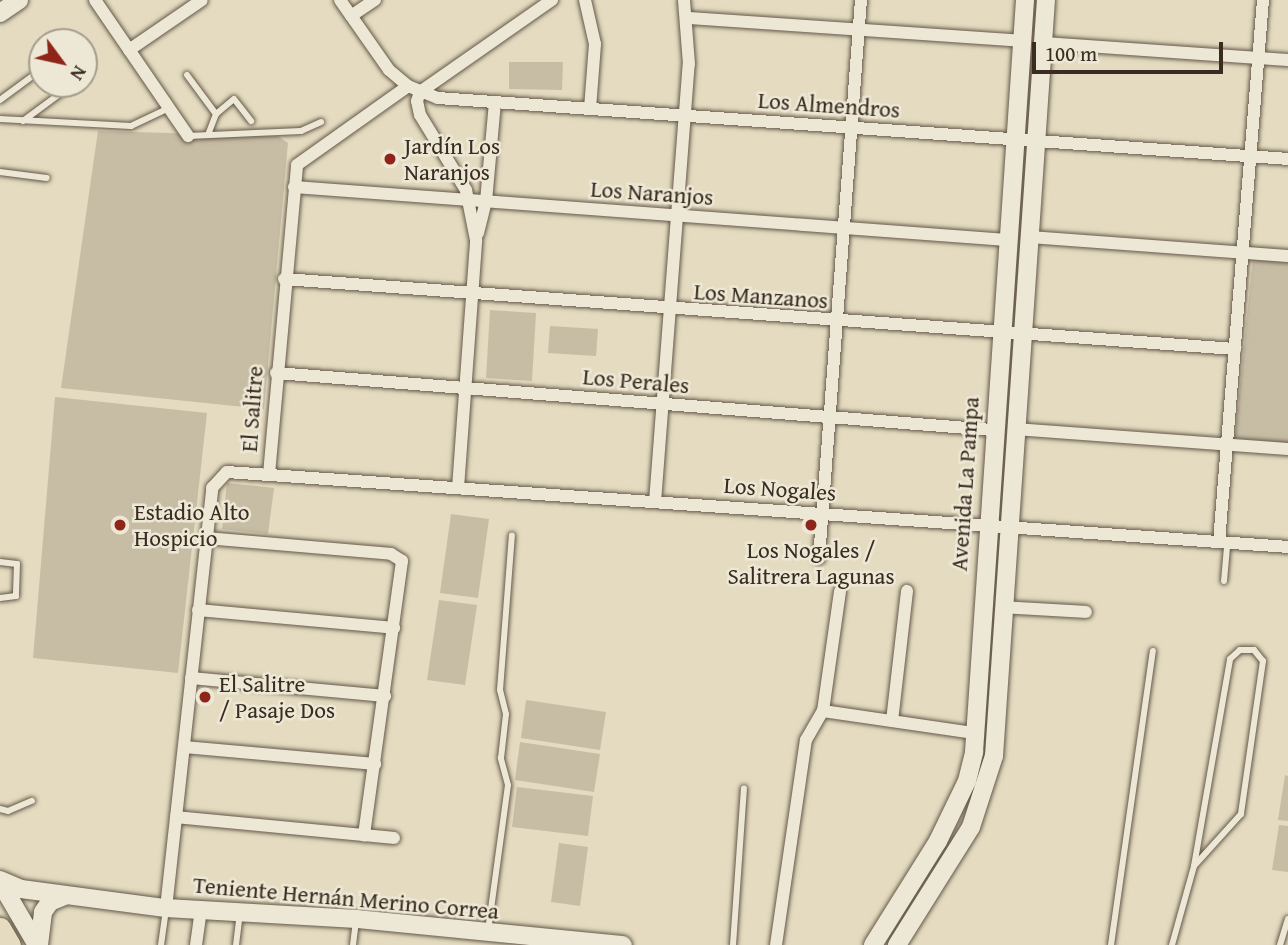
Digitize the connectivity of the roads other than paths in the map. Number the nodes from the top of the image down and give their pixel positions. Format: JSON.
{"nodes":[{"id":1,"x":19,"y":0,"type":"edge"},
{"id":2,"x":95,"y":0,"type":"edge"},
{"id":3,"x":202,"y":0,"type":"edge"},
{"id":4,"x":340,"y":0,"type":"edge"},
{"id":5,"x":375,"y":0,"type":"edge"},
{"id":6,"x":552,"y":0,"type":"edge"},
{"id":7,"x":585,"y":0,"type":"edge"},
{"id":8,"x":684,"y":0,"type":"edge"},
{"id":9,"x":861,"y":0,"type":"edge"},
{"id":10,"x":1025,"y":0,"type":"edge"},
{"id":11,"x":1046,"y":0,"type":"edge"},
{"id":12,"x":1262,"y":0,"type":"edge"},
{"id":13,"x":0,"y":13,"type":"edge"},
{"id":14,"x":351,"y":16,"type":"junction"},
{"id":15,"x":688,"y":18,"type":"junction"},
{"id":16,"x":859,"y":30,"type":"junction"},
{"id":17,"x":1022,"y":41,"type":"junction"},
{"id":18,"x":1043,"y":43,"type":"junction"},
{"id":19,"x":129,"y":50,"type":"junction"},
{"id":20,"x":1258,"y":58,"type":"junction"},
{"id":21,"x":1288,"y":60,"type":"edge"},
{"id":22,"x":187,"y":75,"type":"dead end"},
{"id":23,"x":28,"y":79,"type":"edge"},
{"id":24,"x":414,"y":89,"type":"junction"},
{"id":25,"x":54,"y":98,"type":"edge"},
{"id":26,"x":0,"y":100,"type":"edge"},
{"id":27,"x":495,"y":102,"type":"junction"},
{"id":28,"x":169,"y":108,"type":"junction"},
{"id":29,"x":590,"y":109,"type":"junction"},
{"id":30,"x":216,"y":114,"type":"junction"},
{"id":31,"x":685,"y":116,"type":"junction"},
{"id":32,"x":0,"y":120,"type":"edge"},
{"id":33,"x":23,"y":121,"type":"junction"},
{"id":34,"x":251,"y":121,"type":"dead end"},
{"id":35,"x":321,"y":122,"type":"dead end"},
{"id":36,"x":851,"y":128,"type":"junction"},
{"id":37,"x":208,"y":135,"type":"junction"},
{"id":38,"x":188,"y":136,"type":"joint"},
{"id":39,"x":1014,"y":140,"type":"junction"},
{"id":40,"x":1036,"y":141,"type":"junction"},
{"id":41,"x":1250,"y":156,"type":"junction"},
{"id":42,"x":1288,"y":159,"type":"edge"},
{"id":43,"x":0,"y":172,"type":"edge"},
{"id":44,"x":47,"y":178,"type":"dead end"},
{"id":45,"x":294,"y":187,"type":"junction"},
{"id":46,"x":470,"y":200,"type":"junction"},
{"id":47,"x":485,"y":201,"type":"junction"},
{"id":48,"x":677,"y":216,"type":"junction"},
{"id":49,"x":844,"y":228,"type":"junction"},
{"id":50,"x":1029,"y":237,"type":"junction"},
{"id":51,"x":476,"y":240,"type":"junction"},
{"id":52,"x":1007,"y":240,"type":"junction"},
{"id":53,"x":1242,"y":253,"type":"junction"},
{"id":54,"x":1288,"y":256,"type":"edge"},
{"id":55,"x":284,"y":279,"type":"junction"},
{"id":56,"x":472,"y":294,"type":"junction"},
{"id":57,"x":669,"y":309,"type":"junction"},
{"id":58,"x":837,"y":323,"type":"junction"},
{"id":59,"x":1022,"y":332,"type":"junction"},
{"id":60,"x":1000,"y":335,"type":"junction"},
{"id":61,"x":1235,"y":349,"type":"junction"},
{"id":62,"x":276,"y":373,"type":"junction"},
{"id":63,"x":465,"y":388,"type":"junction"},
{"id":64,"x":662,"y":404,"type":"junction"},
{"id":65,"x":830,"y":417,"type":"junction"},
{"id":66,"x":1014,"y":429,"type":"junction"},
{"id":67,"x":993,"y":430,"type":"junction"},
{"id":68,"x":1227,"y":444,"type":"junction"},
{"id":69,"x":1288,"y":449,"type":"edge"},
{"id":70,"x":269,"y":474,"type":"junction"},
{"id":71,"x":458,"y":488,"type":"junction"},
{"id":72,"x":654,"y":502,"type":"junction"},
{"id":73,"x":823,"y":513,"type":"junction"},
{"id":74,"x":986,"y":525,"type":"junction"},
{"id":75,"x":1007,"y":526,"type":"junction"},
{"id":76,"x":512,"y":535,"type":"dead end"},
{"id":77,"x":206,"y":538,"type":"junction"},
{"id":78,"x":1223,"y":542,"type":"junction"},
{"id":79,"x":1288,"y":547,"type":"edge"},
{"id":80,"x":819,"y":558,"type":"dead end"},
{"id":81,"x":0,"y":562,"type":"edge"},
{"id":82,"x":1224,"y":581,"type":"dead end"},
{"id":83,"x":839,"y":591,"type":"dead end"},
{"id":84,"x":908,"y":591,"type":"dead end"},
{"id":85,"x":0,"y":598,"type":"edge"},
{"id":86,"x":1002,"y":607,"type":"junction"},
{"id":87,"x":198,"y":610,"type":"junction"},
{"id":88,"x":1086,"y":612,"type":"dead end"},
{"id":89,"x":394,"y":628,"type":"junction"},
{"id":90,"x":1153,"y":652,"type":"dead end"},
{"id":91,"x":191,"y":678,"type":"junction"},
{"id":92,"x":385,"y":696,"type":"junction"},
{"id":93,"x":823,"y":711,"type":"junction"},
{"id":94,"x":892,"y":721,"type":"junction"},
{"id":95,"x":974,"y":733,"type":"junction"},
{"id":96,"x":184,"y":747,"type":"junction"},
{"id":97,"x":375,"y":764,"type":"junction"},
{"id":98,"x":744,"y":788,"type":"dead end"},
{"id":99,"x":32,"y":801,"type":"dead end"},
{"id":100,"x":0,"y":808,"type":"edge"},
{"id":101,"x":176,"y":817,"type":"junction"},
{"id":102,"x":364,"y":835,"type":"junction"},
{"id":103,"x":394,"y":838,"type":"dead end"},
{"id":104,"x":1194,"y":866,"type":"junction"},
{"id":105,"x":0,"y":881,"type":"edge"},
{"id":106,"x":64,"y":896,"type":"junction"},
{"id":107,"x":166,"y":908,"type":"junction"},
{"id":108,"x":201,"y":910,"type":"junction"},
{"id":109,"x":241,"y":913,"type":"junction"},
{"id":110,"x":356,"y":919,"type":"junction"},
{"id":111,"x":1288,"y":919,"type":"edge"},
{"id":112,"x":0,"y":928,"type":"edge"},
{"id":113,"x":488,"y":934,"type":"junction"},
{"id":114,"x":10,"y":945,"type":"edge"},
{"id":115,"x":38,"y":945,"type":"edge"},
{"id":116,"x":161,"y":945,"type":"edge"},
{"id":117,"x":196,"y":945,"type":"edge"},
{"id":118,"x":236,"y":945,"type":"edge"},
{"id":119,"x":353,"y":945,"type":"edge"},
{"id":120,"x":623,"y":945,"type":"edge"},
{"id":121,"x":733,"y":945,"type":"edge"},
{"id":122,"x":776,"y":945,"type":"edge"},
{"id":123,"x":873,"y":945,"type":"edge"},
{"id":124,"x":897,"y":945,"type":"edge"},
{"id":125,"x":1111,"y":945,"type":"edge"},
{"id":126,"x":1172,"y":945,"type":"edge"},
{"id":127,"x":1280,"y":945,"type":"edge"}],
"edges":[{"from":1,"to":13,"type":"street"},
{"from":2,"to":19,"type":"street"},
{"from":3,"to":19,"type":"street"},
{"from":4,"to":14,"type":"street"},
{"from":5,"to":14,"type":"street"},
{"from":6,"to":24,"type":"street","name":"El Salitre"},
{"from":7,"to":29,"type":"street"},
{"from":8,"to":15,"type":"street"},
{"from":9,"to":16,"type":"street"},
{"from":10,"to":17,"type":"street","name":"Avenida La Pampa"},
{"from":11,"to":18,"type":"street","name":"Avenida La Pampa"},
{"from":12,"to":20,"type":"street"},
{"from":14,"to":24,"type":"street"},
{"from":15,"to":16,"type":"street"},
{"from":15,"to":31,"type":"street"},
{"from":16,"to":17,"type":"street"},
{"from":16,"to":36,"type":"street"},
{"from":17,"to":39,"type":"street","name":"Avenida La Pampa"},
{"from":18,"to":20,"type":"street"},
{"from":18,"to":40,"type":"street","name":"Avenida La Pampa"},
{"from":19,"to":28,"type":"street"},
{"from":20,"to":21,"type":"street"},
{"from":20,"to":41,"type":"street"},
{"from":22,"to":30,"type":"lane"},
{"from":23,"to":26,"type":"lane"},
{"from":24,"to":27,"type":"street","name":"Los Almendros"},
{"from":24,"to":45,"type":"street","name":"El Salitre"},
{"from":24,"to":46,"type":"street"},
{"from":25,"to":33,"type":"lane"},
{"from":27,"to":29,"type":"street","name":"Los Almendros"},
{"from":27,"to":47,"type":"street"},
{"from":28,"to":33,"type":"lane"},
{"from":28,"to":38,"type":"street"},
{"from":29,"to":31,"type":"street","name":"Los Almendros"},
{"from":30,"to":34,"type":"lane"},
{"from":30,"to":37,"type":"lane"},
{"from":31,"to":36,"type":"street","name":"Los Almendros"},
{"from":31,"to":48,"type":"street"},
{"from":32,"to":33,"type":"lane"},
{"from":35,"to":37,"type":"lane"},
{"from":36,"to":39,"type":"street","name":"Los Almendros"},
{"from":36,"to":49,"type":"street"},
{"from":37,"to":38,"type":"lane"},
{"from":39,"to":40,"type":"street","name":"Los Almendros"},
{"from":39,"to":52,"type":"street","name":"Avenida La Pampa"},
{"from":40,"to":41,"type":"street","name":"Los Almendros"},
{"from":40,"to":50,"type":"street","name":"Avenida La Pampa"},
{"from":41,"to":42,"type":"street","name":"Los Almendros"},
{"from":41,"to":53,"type":"street"},
{"from":43,"to":44,"type":"lane"},
{"from":45,"to":46,"type":"street","name":"Los Naranjos"},
{"from":45,"to":55,"type":"street","name":"El Salitre"},
{"from":46,"to":47,"type":"street","name":"Los Naranjos"},
{"from":46,"to":51,"type":"street"},
{"from":47,"to":48,"type":"street","name":"Los Naranjos"},
{"from":47,"to":51,"type":"street"},
{"from":48,"to":49,"type":"street","name":"Los Naranjos"},
{"from":48,"to":57,"type":"street"},
{"from":49,"to":52,"type":"street","name":"Los Naranjos"},
{"from":49,"to":58,"type":"street"},
{"from":50,"to":53,"type":"street"},
{"from":50,"to":59,"type":"street","name":"Avenida La Pampa"},
{"from":51,"to":56,"type":"street"},
{"from":52,"to":60,"type":"street","name":"Avenida La Pampa"},
{"from":53,"to":54,"type":"street"},
{"from":53,"to":61,"type":"street"},
{"from":55,"to":56,"type":"street","name":"Los Manzanos"},
{"from":55,"to":62,"type":"street","name":"El Salitre"},
{"from":56,"to":57,"type":"street","name":"Los Manzanos"},
{"from":56,"to":63,"type":"street"},
{"from":57,"to":58,"type":"street","name":"Los Manzanos"},
{"from":57,"to":64,"type":"street"},
{"from":58,"to":60,"type":"street","name":"Los Manzanos"},
{"from":58,"to":65,"type":"street"},
{"from":59,"to":60,"type":"street","name":"Los Manzanos"},
{"from":59,"to":61,"type":"street","name":"Los Manzanos"},
{"from":59,"to":66,"type":"street","name":"Avenida La Pampa"},
{"from":60,"to":67,"type":"street","name":"Avenida La Pampa"},
{"from":61,"to":68,"type":"street"},
{"from":62,"to":63,"type":"street","name":"Los Perales"},
{"from":62,"to":70,"type":"street","name":"El Salitre"},
{"from":63,"to":64,"type":"street","name":"Los Perales"},
{"from":63,"to":71,"type":"street"},
{"from":64,"to":65,"type":"street","name":"Los Perales"},
{"from":64,"to":72,"type":"street"},
{"from":65,"to":67,"type":"street","name":"Los Perales"},
{"from":65,"to":73,"type":"street"},
{"from":66,"to":68,"type":"street"},
{"from":66,"to":75,"type":"street","name":"Avenida La Pampa"},
{"from":67,"to":74,"type":"street","name":"Avenida La Pampa"},
{"from":68,"to":69,"type":"street"},
{"from":68,"to":78,"type":"street"},
{"from":70,"to":71,"type":"street","name":"Los Nogales"},
{"from":70,"to":77,"type":"street","name":"El Salitre"},
{"from":71,"to":72,"type":"street","name":"Los Nogales"},
{"from":72,"to":73,"type":"street","name":"Los Nogales"},
{"from":73,"to":74,"type":"street","name":"Los Nogales"},
{"from":73,"to":80,"type":"street"},
{"from":74,"to":75,"type":"street","name":"Los Nogales"},
{"from":74,"to":95,"type":"street","name":"Avenida La Pampa"},
{"from":75,"to":78,"type":"street","name":"Los Nogales"},
{"from":75,"to":86,"type":"street","name":"Avenida La Pampa"},
{"from":76,"to":113,"type":"lane"},
{"from":77,"to":87,"type":"street","name":"El Salitre"},
{"from":77,"to":89,"type":"street"},
{"from":78,"to":79,"type":"street","name":"Los Nogales"},
{"from":78,"to":82,"type":"lane"},
{"from":81,"to":85,"type":"lane"},
{"from":83,"to":93,"type":"street"},
{"from":84,"to":94,"type":"street"},
{"from":86,"to":88,"type":"street"},
{"from":86,"to":124,"type":"street","name":"Avenida La Pampa"},
{"from":87,"to":89,"type":"street"},
{"from":87,"to":91,"type":"street","name":"El Salitre"},
{"from":89,"to":92,"type":"street"},
{"from":90,"to":125,"type":"lane"},
{"from":91,"to":92,"type":"street"},
{"from":91,"to":96,"type":"street","name":"El Salitre"},
{"from":92,"to":97,"type":"street"},
{"from":93,"to":94,"type":"street"},
{"from":93,"to":122,"type":"street"},
{"from":94,"to":95,"type":"street"},
{"from":95,"to":123,"type":"street","name":"Avenida La Pampa"},
{"from":96,"to":97,"type":"street"},
{"from":96,"to":101,"type":"street","name":"El Salitre"},
{"from":97,"to":102,"type":"street"},
{"from":98,"to":121,"type":"lane"},
{"from":99,"to":100,"type":"lane"},
{"from":101,"to":102,"type":"street"},
{"from":101,"to":107,"type":"street","name":"El Salitre"},
{"from":102,"to":103,"type":"street"},
{"from":104,"to":104,"type":"lane"},
{"from":104,"to":126,"type":"lane"},
{"from":105,"to":106,"type":"street","name":"Teniente Hernán Merino Correa"},
{"from":105,"to":115,"type":"street"},
{"from":106,"to":107,"type":"street","name":"Teniente Hernán Merino Correa"},
{"from":106,"to":115,"type":"street"},
{"from":107,"to":108,"type":"street","name":"Teniente Hernán Merino Correa"},
{"from":107,"to":116,"type":"lane"},
{"from":108,"to":109,"type":"street","name":"Teniente Hernán Merino Correa"},
{"from":108,"to":117,"type":"street"},
{"from":109,"to":110,"type":"street","name":"Teniente Hernán Merino Correa"},
{"from":109,"to":118,"type":"lane"},
{"from":110,"to":113,"type":"street","name":"Teniente Hernán Merino Correa"},
{"from":110,"to":119,"type":"lane"},
{"from":111,"to":127,"type":"lane"},
{"from":112,"to":114,"type":"highway"},
{"from":113,"to":120,"type":"street","name":"Teniente Hernán Merino Correa"}]}
